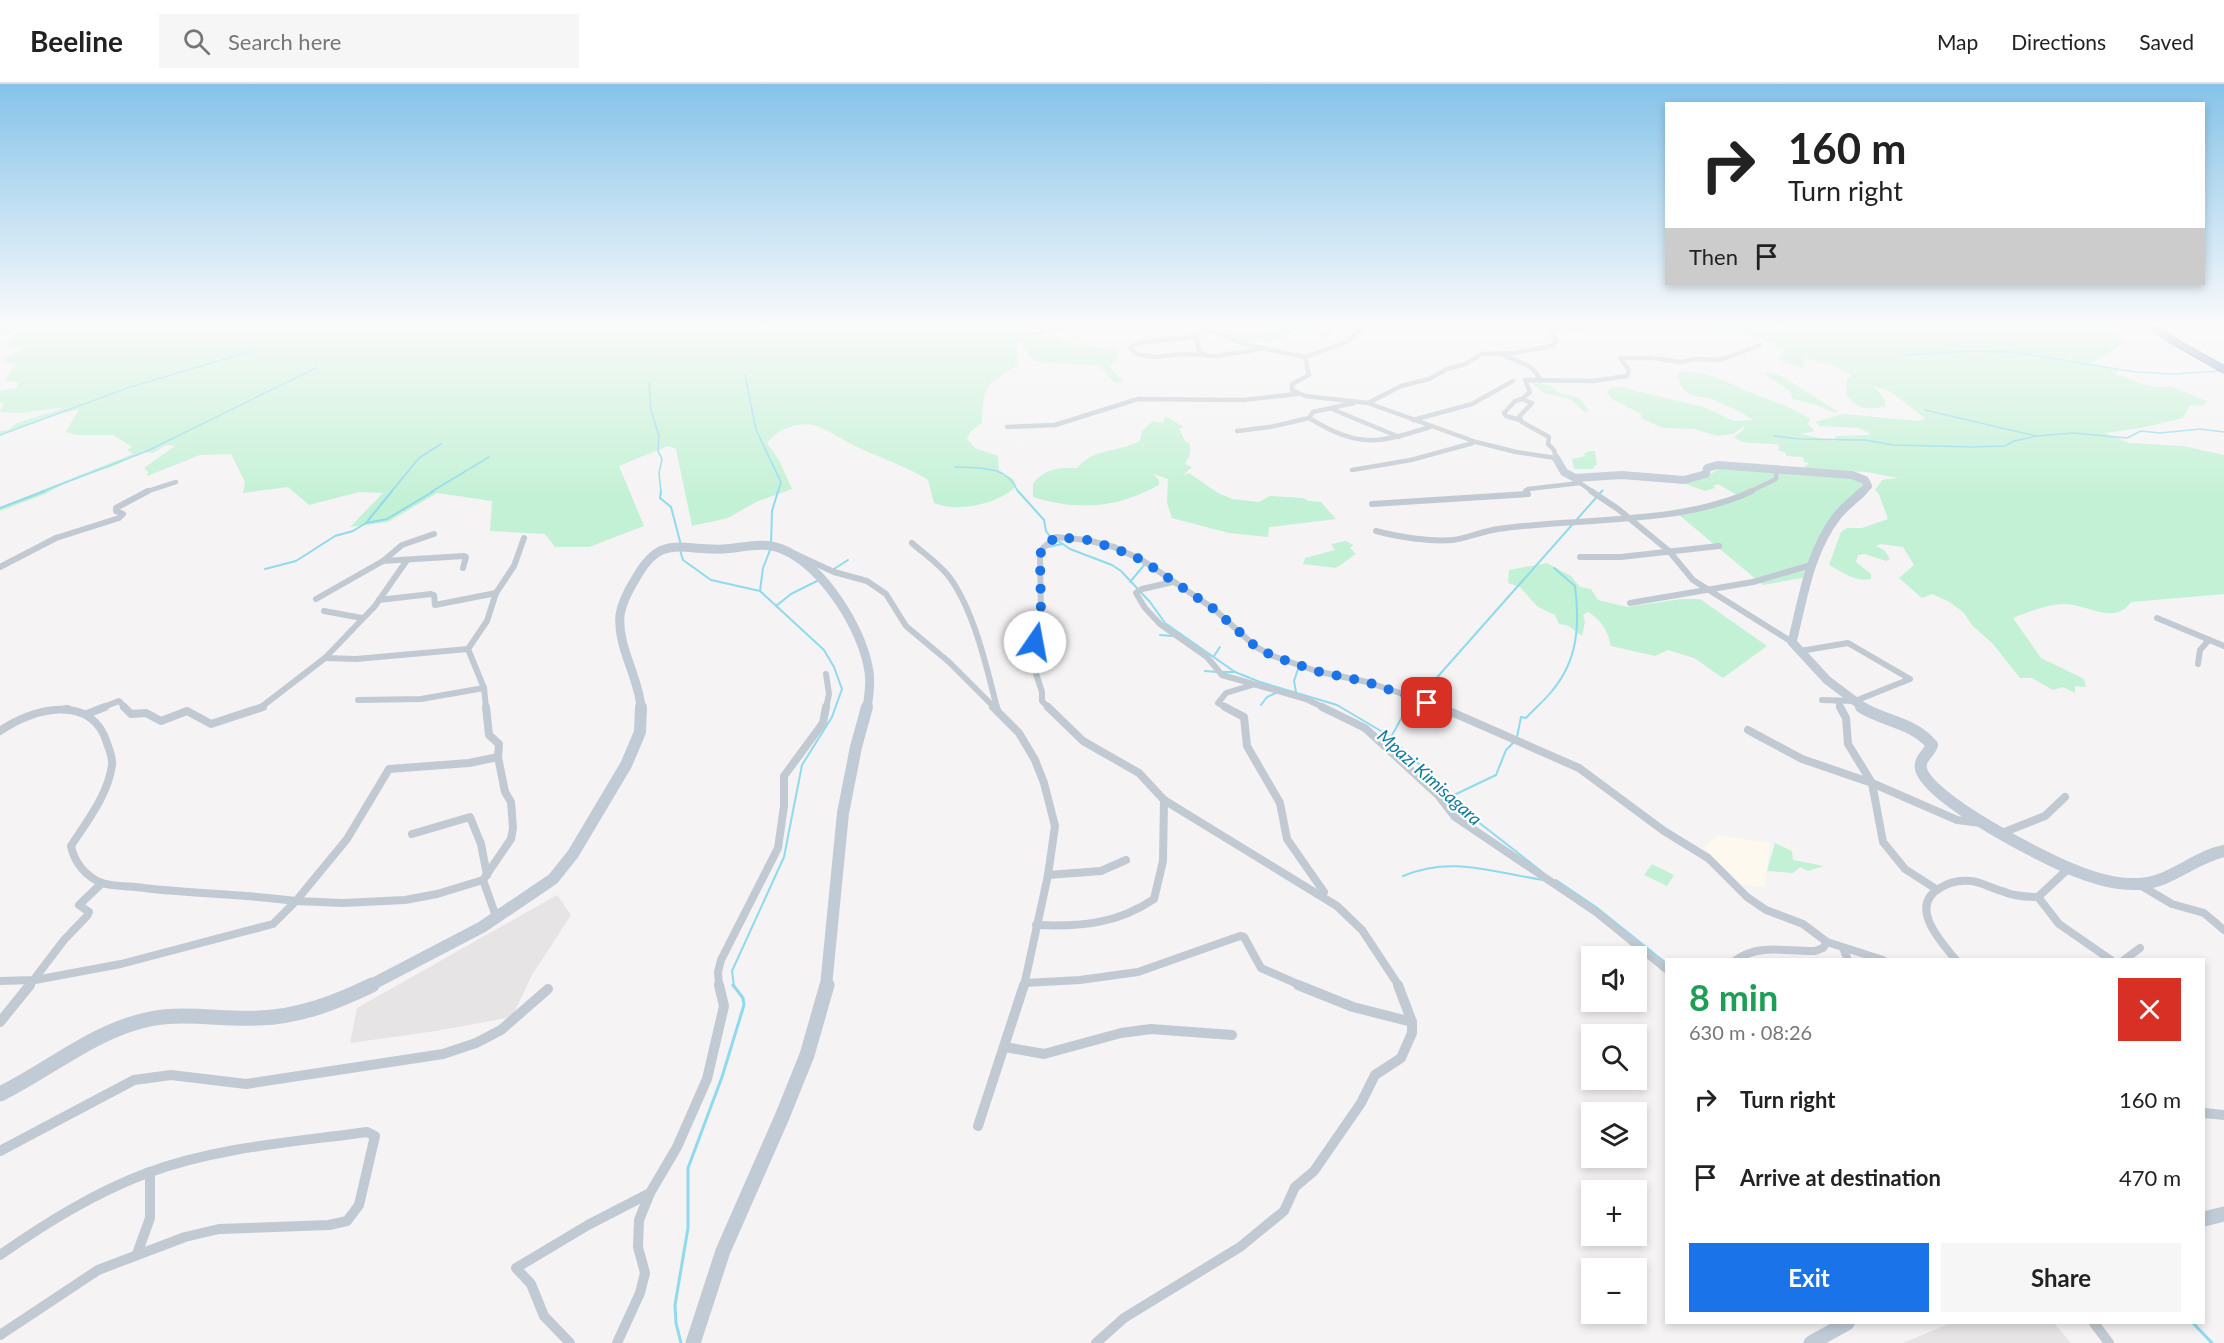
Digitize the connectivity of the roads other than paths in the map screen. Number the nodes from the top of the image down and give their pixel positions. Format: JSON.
{"nodes":[{"id":1,"x":1296,"y":382,"type":"edge"},
{"id":2,"x":1418,"y":382,"type":"edge"},
{"id":3,"x":1511,"y":382,"type":"edge"},
{"id":4,"x":1526,"y":382,"type":"edge"},
{"id":5,"x":1297,"y":394,"type":"junction"},
{"id":6,"x":1522,"y":399,"type":"junction"},
{"id":7,"x":1356,"y":402,"type":"junction"},
{"id":8,"x":1368,"y":404,"type":"junction"},
{"id":9,"x":1330,"y":409,"type":"junction"},
{"id":10,"x":1310,"y":418,"type":"junction"},
{"id":11,"x":1413,"y":420,"type":"junction"},
{"id":12,"x":1520,"y":420,"type":"junction"},
{"id":13,"x":1007,"y":427,"type":"dead end"},
{"id":14,"x":1431,"y":427,"type":"junction"},
{"id":15,"x":1237,"y":431,"type":"dead end"},
{"id":16,"x":1399,"y":437,"type":"junction"},
{"id":17,"x":1476,"y":442,"type":"junction"},
{"id":18,"x":1556,"y":458,"type":"junction"},
{"id":19,"x":1352,"y":470,"type":"dead end"},
{"id":20,"x":1778,"y":470,"type":"junction"},
{"id":21,"x":1578,"y":481,"type":"junction"},
{"id":22,"x":176,"y":482,"type":"dead end"},
{"id":23,"x":1372,"y":504,"type":"dead end"},
{"id":24,"x":1626,"y":517,"type":"junction"},
{"id":25,"x":1376,"y":531,"type":"dead end"},
{"id":26,"x":434,"y":534,"type":"dead end"},
{"id":27,"x":525,"y":538,"type":"dead end"},
{"id":28,"x":912,"y":543,"type":"dead end"},
{"id":29,"x":1719,"y":546,"type":"dead end"},
{"id":30,"x":1669,"y":551,"type":"junction"},
{"id":31,"x":1580,"y":557,"type":"dead end"},
{"id":32,"x":406,"y":560,"type":"junction"},
{"id":33,"x":383,"y":561,"type":"junction"},
{"id":34,"x":1811,"y":565,"type":"junction"},
{"id":35,"x":0,"y":567,"type":"edge"},
{"id":36,"x":463,"y":568,"type":"dead end"},
{"id":37,"x":827,"y":574,"type":"junction"},
{"id":38,"x":1173,"y":582,"type":"junction"},
{"id":39,"x":1708,"y":591,"type":"junction"},
{"id":40,"x":496,"y":593,"type":"junction"},
{"id":41,"x":316,"y":599,"type":"dead end"},
{"id":42,"x":379,"y":600,"type":"junction"},
{"id":43,"x":1630,"y":603,"type":"dead end"},
{"id":44,"x":324,"y":611,"type":"dead end"},
{"id":45,"x":362,"y":618,"type":"junction"},
{"id":46,"x":2157,"y":618,"type":"dead end"},
{"id":47,"x":2209,"y":640,"type":"junction"},
{"id":48,"x":1792,"y":642,"type":"junction"},
{"id":49,"x":2224,"y":646,"type":"edge"},
{"id":50,"x":468,"y":650,"type":"junction"},
{"id":51,"x":1800,"y":651,"type":"junction"},
{"id":52,"x":325,"y":658,"type":"junction"},
{"id":53,"x":2198,"y":664,"type":"dead end"},
{"id":54,"x":826,"y":674,"type":"dead end"},
{"id":55,"x":1254,"y":684,"type":"junction"},
{"id":56,"x":484,"y":688,"type":"junction"},
{"id":57,"x":358,"y":700,"type":"dead end"},
{"id":58,"x":1822,"y":700,"type":"dead end"},
{"id":59,"x":1855,"y":701,"type":"junction"},
{"id":60,"x":1838,"y":702,"type":"junction"},
{"id":61,"x":997,"y":710,"type":"junction"},
{"id":62,"x":87,"y":714,"type":"junction"},
{"id":63,"x":0,"y":730,"type":"edge"},
{"id":64,"x":1748,"y":730,"type":"dead end"},
{"id":65,"x":498,"y":757,"type":"junction"},
{"id":66,"x":1872,"y":783,"type":"junction"},
{"id":67,"x":2065,"y":797,"type":"dead end"},
{"id":68,"x":1164,"y":800,"type":"junction"},
{"id":69,"x":1981,"y":823,"type":"junction"},
{"id":70,"x":412,"y":834,"type":"dead end"},
{"id":71,"x":2000,"y":834,"type":"junction"},
{"id":72,"x":2224,"y":850,"type":"edge"},
{"id":73,"x":1126,"y":860,"type":"dead end"},
{"id":74,"x":2068,"y":868,"type":"junction"},
{"id":75,"x":1048,"y":875,"type":"junction"},
{"id":76,"x":485,"y":878,"type":"junction"},
{"id":77,"x":102,"y":883,"type":"junction"},
{"id":78,"x":2138,"y":883,"type":"junction"},
{"id":79,"x":1936,"y":889,"type":"junction"},
{"id":80,"x":1321,"y":894,"type":"junction"},
{"id":81,"x":2038,"y":897,"type":"junction"},
{"id":82,"x":296,"y":901,"type":"junction"},
{"id":83,"x":497,"y":919,"type":"junction"},
{"id":84,"x":1036,"y":925,"type":"junction"},
{"id":85,"x":2224,"y":930,"type":"edge"},
{"id":86,"x":1827,"y":942,"type":"junction"},
{"id":87,"x":1843,"y":948,"type":"junction"},
{"id":88,"x":2140,"y":948,"type":"dead end"},
{"id":89,"x":1739,"y":958,"type":"edge"},
{"id":90,"x":1847,"y":958,"type":"edge"},
{"id":91,"x":1876,"y":958,"type":"edge"},
{"id":92,"x":1954,"y":958,"type":"edge"},
{"id":93,"x":2108,"y":958,"type":"edge"},
{"id":94,"x":2127,"y":958,"type":"edge"},
{"id":95,"x":1665,"y":968,"type":"edge"},
{"id":96,"x":35,"y":980,"type":"junction"},
{"id":97,"x":0,"y":981,"type":"edge"},
{"id":98,"x":1025,"y":983,"type":"junction"},
{"id":99,"x":548,"y":989,"type":"dead end"},
{"id":100,"x":0,"y":1022,"type":"edge"},
{"id":101,"x":1412,"y":1022,"type":"junction"},
{"id":102,"x":1232,"y":1035,"type":"dead end"},
{"id":103,"x":1005,"y":1047,"type":"junction"},
{"id":104,"x":0,"y":1094,"type":"edge"},
{"id":105,"x":2205,"y":1113,"type":"edge"},
{"id":106,"x":2224,"y":1115,"type":"edge"},
{"id":107,"x":978,"y":1126,"type":"dead end"},
{"id":108,"x":0,"y":1151,"type":"edge"},
{"id":109,"x":150,"y":1172,"type":"junction"},
{"id":110,"x":650,"y":1193,"type":"junction"},
{"id":111,"x":2224,"y":1214,"type":"edge"},
{"id":112,"x":2205,"y":1219,"type":"edge"},
{"id":113,"x":138,"y":1254,"type":"junction"},
{"id":114,"x":0,"y":1256,"type":"edge"},
{"id":115,"x":1845,"y":1324,"type":"edge"},
{"id":116,"x":2095,"y":1324,"type":"edge"},
{"id":117,"x":0,"y":1335,"type":"edge"},
{"id":118,"x":570,"y":1343,"type":"edge"},
{"id":119,"x":617,"y":1343,"type":"edge"},
{"id":120,"x":693,"y":1343,"type":"edge"},
{"id":121,"x":1096,"y":1343,"type":"edge"},
{"id":122,"x":1810,"y":1343,"type":"edge"},
{"id":123,"x":2109,"y":1343,"type":"edge"}],
"edges":[{"from":1,"to":5,"type":"street"},
{"from":2,"to":8,"type":"street"},
{"from":3,"to":11,"type":"street"},
{"from":4,"to":6,"type":"street"},
{"from":5,"to":7,"type":"street"},
{"from":5,"to":13,"type":"street"},
{"from":6,"to":12,"type":"street"},
{"from":6,"to":12,"type":"street"},
{"from":7,"to":8,"type":"street"},
{"from":7,"to":9,"type":"street"},
{"from":8,"to":11,"type":"street"},
{"from":9,"to":10,"type":"street"},
{"from":9,"to":16,"type":"street"},
{"from":10,"to":15,"type":"street"},
{"from":10,"to":16,"type":"street"},
{"from":11,"to":14,"type":"street"},
{"from":12,"to":18,"type":"street"},
{"from":14,"to":16,"type":"street"},
{"from":14,"to":17,"type":"street"},
{"from":17,"to":18,"type":"street"},
{"from":17,"to":19,"type":"street"},
{"from":18,"to":21,"type":"street"},
{"from":20,"to":21,"type":"street"},
{"from":20,"to":24,"type":"street"},
{"from":20,"to":34,"type":"street"},
{"from":21,"to":23,"type":"street"},
{"from":21,"to":24,"type":"street"},
{"from":22,"to":35,"type":"street"},
{"from":24,"to":25,"type":"street"},
{"from":24,"to":30,"type":"street"},
{"from":26,"to":33,"type":"street"},
{"from":27,"to":40,"type":"street"},
{"from":28,"to":61,"type":"street"},
{"from":29,"to":30,"type":"street"},
{"from":30,"to":31,"type":"street"},
{"from":30,"to":39,"type":"street"},
{"from":32,"to":33,"type":"street"},
{"from":32,"to":36,"type":"street"},
{"from":32,"to":42,"type":"street"},
{"from":33,"to":41,"type":"street"},
{"from":34,"to":39,"type":"street"},
{"from":34,"to":48,"type":"street"},
{"from":37,"to":61,"type":"street"},
{"from":37,"to":83,"type":"street"},
{"from":37,"to":120,"type":"street"},
{"from":38,"to":55,"type":"street"},
{"from":38,"to":68,"type":"street"},
{"from":38,"to":86,"type":"street"},
{"from":39,"to":43,"type":"street"},
{"from":39,"to":48,"type":"street"},
{"from":40,"to":42,"type":"street"},
{"from":40,"to":50,"type":"street"},
{"from":42,"to":45,"type":"street"},
{"from":44,"to":45,"type":"street"},
{"from":45,"to":52,"type":"street"},
{"from":46,"to":47,"type":"street"},
{"from":47,"to":49,"type":"street"},
{"from":47,"to":53,"type":"street"},
{"from":48,"to":51,"type":"street"},
{"from":50,"to":52,"type":"street"},
{"from":50,"to":56,"type":"street"},
{"from":51,"to":59,"type":"street"},
{"from":51,"to":59,"type":"street"},
{"from":52,"to":62,"type":"street"},
{"from":54,"to":110,"type":"street"},
{"from":55,"to":80,"type":"street"},
{"from":55,"to":95,"type":"street"},
{"from":56,"to":57,"type":"street"},
{"from":56,"to":65,"type":"street"},
{"from":58,"to":60,"type":"street"},
{"from":59,"to":60,"type":"street"},
{"from":59,"to":69,"type":"street"},
{"from":60,"to":66,"type":"street"},
{"from":61,"to":75,"type":"street"},
{"from":62,"to":63,"type":"street"},
{"from":62,"to":77,"type":"street"},
{"from":64,"to":66,"type":"street"},
{"from":65,"to":76,"type":"street"},
{"from":65,"to":82,"type":"street"},
{"from":66,"to":69,"type":"street"},
{"from":66,"to":79,"type":"street"},
{"from":67,"to":71,"type":"street"},
{"from":68,"to":80,"type":"street"},
{"from":68,"to":84,"type":"street"},
{"from":69,"to":71,"type":"street"},
{"from":70,"to":76,"type":"street"},
{"from":71,"to":74,"type":"street"},
{"from":72,"to":78,"type":"street"},
{"from":73,"to":75,"type":"street"},
{"from":74,"to":78,"type":"street"},
{"from":74,"to":81,"type":"street"},
{"from":75,"to":84,"type":"street"},
{"from":76,"to":82,"type":"street"},
{"from":76,"to":83,"type":"street"},
{"from":77,"to":82,"type":"street"},
{"from":77,"to":96,"type":"street"},
{"from":78,"to":85,"type":"street"},
{"from":79,"to":81,"type":"street"},
{"from":79,"to":92,"type":"street"},
{"from":80,"to":101,"type":"street"},
{"from":81,"to":93,"type":"street"},
{"from":82,"to":96,"type":"street"},
{"from":83,"to":104,"type":"street"},
{"from":84,"to":98,"type":"street"},
{"from":86,"to":87,"type":"street"},
{"from":86,"to":89,"type":"street"},
{"from":87,"to":90,"type":"street"},
{"from":87,"to":91,"type":"street"},
{"from":88,"to":94,"type":"street"},
{"from":96,"to":97,"type":"street"},
{"from":96,"to":100,"type":"street"},
{"from":98,"to":101,"type":"street"},
{"from":98,"to":103,"type":"street"},
{"from":99,"to":108,"type":"street"},
{"from":101,"to":121,"type":"street"},
{"from":102,"to":103,"type":"street"},
{"from":103,"to":107,"type":"street"},
{"from":105,"to":106,"type":"street"},
{"from":109,"to":113,"type":"street"},
{"from":109,"to":113,"type":"street"},
{"from":109,"to":114,"type":"street"},
{"from":110,"to":118,"type":"street"},
{"from":110,"to":119,"type":"street"},
{"from":111,"to":112,"type":"street"},
{"from":113,"to":117,"type":"street"},
{"from":115,"to":122,"type":"street"},
{"from":116,"to":123,"type":"street"}]}
